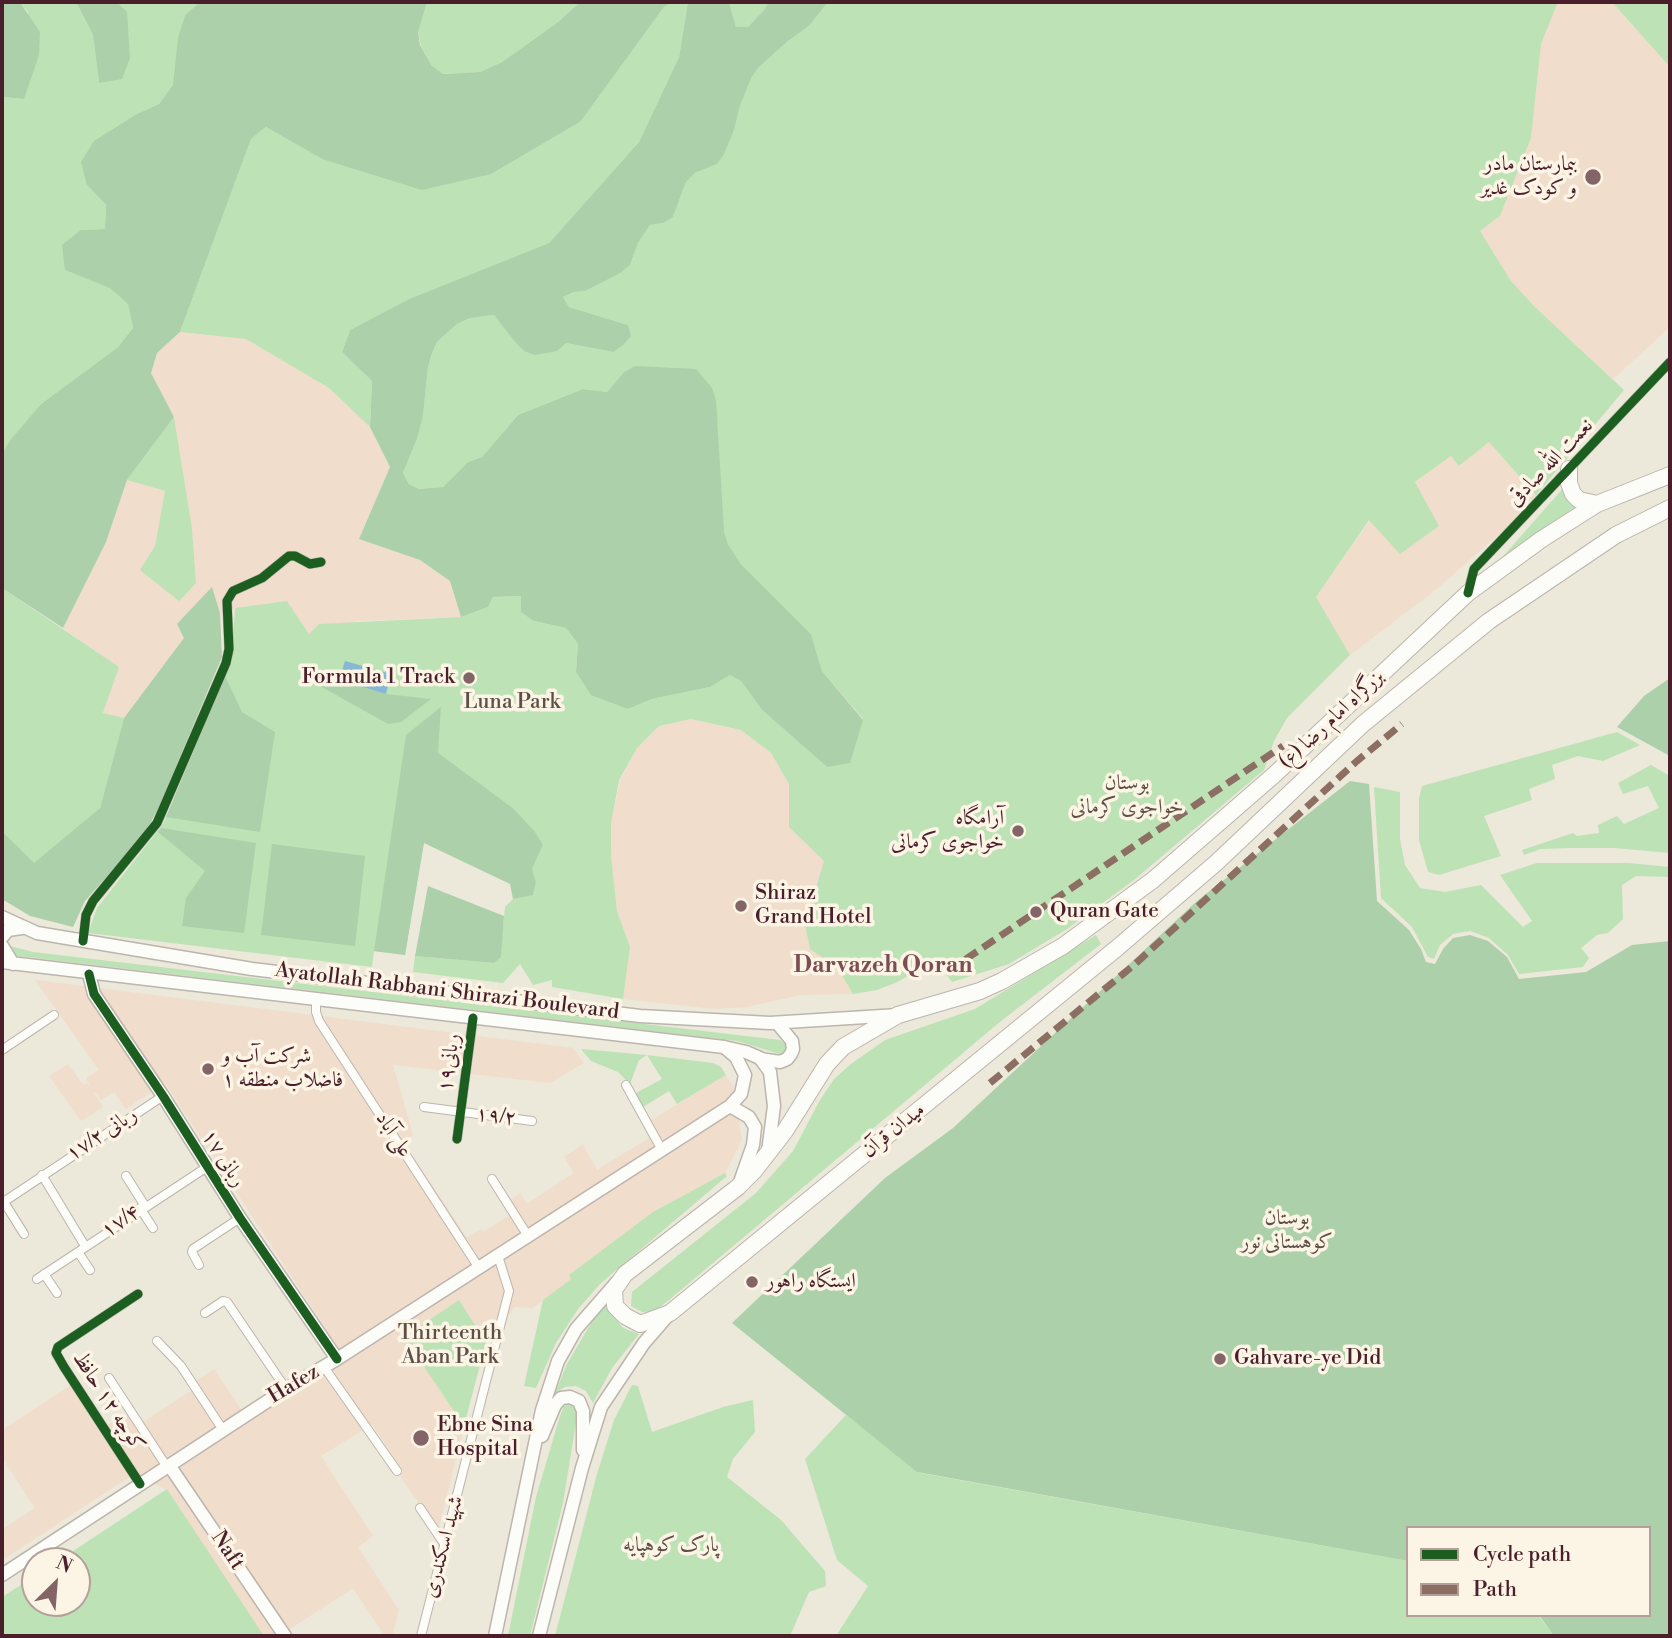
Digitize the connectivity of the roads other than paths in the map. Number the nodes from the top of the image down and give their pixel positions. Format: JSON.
{"nodes":[{"id":1,"x":1670,"y":362,"type":"edge"},
{"id":2,"x":1569,"y":469,"type":"junction"},
{"id":3,"x":1670,"y":475,"type":"edge"},
{"id":4,"x":1597,"y":505,"type":"junction"},
{"id":5,"x":1670,"y":508,"type":"edge"},
{"id":6,"x":321,"y":562,"type":"dead end"},
{"id":7,"x":1468,"y":593,"type":"junction"},
{"id":8,"x":2,"y":917,"type":"edge"},
{"id":9,"x":22,"y":928,"type":"junction"},
{"id":10,"x":2,"y":937,"type":"edge"},
{"id":11,"x":83,"y":941,"type":"junction"},
{"id":12,"x":2,"y":946,"type":"edge"},
{"id":13,"x":1117,"y":948,"type":"joint"},
{"id":14,"x":7,"y":963,"type":"edge"},
{"id":15,"x":89,"y":974,"type":"junction"},
{"id":16,"x":316,"y":998,"type":"junction"},
{"id":17,"x":54,"y":1015,"type":"dead end"},
{"id":18,"x":898,"y":1015,"type":"junction"},
{"id":19,"x":473,"y":1018,"type":"junction"},
{"id":20,"x":778,"y":1023,"type":"junction"},
{"id":21,"x":724,"y":1047,"type":"junction"},
{"id":22,"x":2,"y":1050,"type":"edge"},
{"id":23,"x":760,"y":1058,"type":"junction"},
{"id":24,"x":626,"y":1085,"type":"dead end"},
{"id":25,"x":163,"y":1096,"type":"junction"},
{"id":26,"x":424,"y":1107,"type":"dead end"},
{"id":27,"x":730,"y":1107,"type":"junction"},
{"id":28,"x":461,"y":1112,"type":"junction"},
{"id":29,"x":532,"y":1121,"type":"dead end"},
{"id":30,"x":457,"y":1139,"type":"dead end"},
{"id":31,"x":662,"y":1150,"type":"junction"},
{"id":32,"x":768,"y":1152,"type":"junction"},
{"id":33,"x":206,"y":1167,"type":"junction"},
{"id":34,"x":42,"y":1175,"type":"junction"},
{"id":35,"x":126,"y":1176,"type":"dead end"},
{"id":36,"x":492,"y":1179,"type":"dead end"},
{"id":37,"x":738,"y":1187,"type":"junction"},
{"id":38,"x":3,"y":1202,"type":"edge"},
{"id":39,"x":142,"y":1207,"type":"junction"},
{"id":40,"x":240,"y":1219,"type":"junction"},
{"id":41,"x":153,"y":1227,"type":"dead end"},
{"id":42,"x":24,"y":1234,"type":"dead end"},
{"id":43,"x":528,"y":1236,"type":"junction"},
{"id":44,"x":82,"y":1249,"type":"junction"},
{"id":45,"x":498,"y":1256,"type":"junction"},
{"id":46,"x":199,"y":1265,"type":"dead end"},
{"id":47,"x":479,"y":1268,"type":"junction"},
{"id":48,"x":90,"y":1270,"type":"dead end"},
{"id":49,"x":625,"y":1275,"type":"junction"},
{"id":50,"x":57,"y":1293,"type":"dead end"},
{"id":51,"x":138,"y":1294,"type":"dead end"},
{"id":52,"x":205,"y":1313,"type":"dead end"},
{"id":53,"x":670,"y":1313,"type":"junction"},
{"id":54,"x":157,"y":1341,"type":"dead end"},
{"id":55,"x":337,"y":1359,"type":"junction"},
{"id":56,"x":324,"y":1367,"type":"junction"},
{"id":57,"x":109,"y":1378,"type":"dead end"},
{"id":58,"x":286,"y":1389,"type":"junction"},
{"id":59,"x":223,"y":1430,"type":"junction"},
{"id":60,"x":534,"y":1457,"type":"junction"},
{"id":61,"x":168,"y":1466,"type":"junction"},
{"id":62,"x":582,"y":1468,"type":"junction"},
{"id":63,"x":397,"y":1471,"type":"dead end"},
{"id":64,"x":141,"y":1484,"type":"junction"},
{"id":65,"x":420,"y":1508,"type":"dead end"},
{"id":66,"x":445,"y":1545,"type":"junction"},
{"id":67,"x":2,"y":1575,"type":"edge"},
{"id":68,"x":285,"y":1636,"type":"edge"},
{"id":69,"x":421,"y":1636,"type":"edge"},
{"id":70,"x":495,"y":1636,"type":"edge"},
{"id":71,"x":540,"y":1636,"type":"edge"}],
"edges":[{"from":1,"to":2,"type":"street","name":"نعمت الله صادقی"},
{"from":2,"to":4,"type":"highway"},
{"from":2,"to":7,"type":"street","name":"نعمت الله صادقی"},
{"from":3,"to":4,"type":"highway","name":"بزرگراه امام رضا (ع)"},
{"from":4,"to":7,"type":"highway","name":"بزرگراه امام رضا (ع)"},
{"from":5,"to":13,"type":"highway","name":"بزرگراه امام رضا (ع)"},
{"from":6,"to":11,"type":"street"},
{"from":7,"to":18,"type":"highway","name":"بزرگراه امام رضا (ع)"},
{"from":8,"to":9,"type":"main road","name":"Ayatollah Rabbani Shirazi Boulevard"},
{"from":9,"to":10,"type":"main road"},
{"from":9,"to":11,"type":"main road","name":"Ayatollah Rabbani Shirazi Boulevard"},
{"from":11,"to":20,"type":"main road","name":"Ayatollah Rabbani Shirazi Boulevard"},
{"from":12,"to":14,"type":"main road"},
{"from":13,"to":53,"type":"highway","name":"میدان قرآن"},
{"from":14,"to":15,"type":"main road","name":"Ayatollah Rabbani Shirazi Boulevard"},
{"from":15,"to":16,"type":"main road","name":"Ayatollah Rabbani Shirazi Boulevard"},
{"from":15,"to":25,"type":"main road","name":"ربانی ۱۷"},
{"from":16,"to":19,"type":"main road","name":"Ayatollah Rabbani Shirazi Boulevard"},
{"from":16,"to":47,"type":"street","name":"علی آباد"},
{"from":17,"to":22,"type":"street"},
{"from":18,"to":20,"type":"main road","name":"Ayatollah Rabbani Shirazi Boulevard"},
{"from":18,"to":32,"type":"highway"},
{"from":19,"to":21,"type":"main road","name":"Ayatollah Rabbani Shirazi Boulevard"},
{"from":19,"to":28,"type":"street","name":"ربانی۱۹"},
{"from":20,"to":23,"type":"main road"},
{"from":21,"to":23,"type":"main road","name":"Ayatollah Rabbani Shirazi Boulevard"},
{"from":21,"to":27,"type":"main road"},
{"from":23,"to":32,"type":"main road"},
{"from":24,"to":31,"type":"street"},
{"from":25,"to":33,"type":"main road","name":"ربانی ۱۷"},
{"from":25,"to":34,"type":"street","name":"ربانی ۱۷/۲"},
{"from":26,"to":28,"type":"street","name":"۱۹/۲"},
{"from":27,"to":31,"type":"main road","name":"Hafez"},
{"from":27,"to":37,"type":"main road"},
{"from":28,"to":29,"type":"street","name":"۱۹/۲"},
{"from":28,"to":30,"type":"street","name":"ربانی۱۹"},
{"from":31,"to":43,"type":"main road","name":"Hafez"},
{"from":32,"to":37,"type":"highway"},
{"from":33,"to":39,"type":"street","name":"۱۷/۴"},
{"from":33,"to":40,"type":"main road","name":"ربانی ۱۷"},
{"from":34,"to":38,"type":"street","name":"ربانی ۱۷/۲"},
{"from":34,"to":44,"type":"street"},
{"from":35,"to":39,"type":"street"},
{"from":36,"to":43,"type":"street"},
{"from":37,"to":49,"type":"highway"},
{"from":38,"to":42,"type":"street"},
{"from":39,"to":41,"type":"street"},
{"from":39,"to":44,"type":"street","name":"۱۷/۴"},
{"from":40,"to":46,"type":"street"},
{"from":40,"to":55,"type":"main road","name":"ربانی ۱۷"},
{"from":43,"to":45,"type":"main road","name":"Hafez"},
{"from":44,"to":48,"type":"street"},
{"from":44,"to":50,"type":"street","name":"۱۷/۴"},
{"from":45,"to":47,"type":"main road","name":"Hafez"},
{"from":45,"to":66,"type":"street","name":"شهید اسکندری"},
{"from":47,"to":55,"type":"main road","name":"Hafez"},
{"from":49,"to":53,"type":"highway"},
{"from":49,"to":60,"type":"main road"},
{"from":51,"to":64,"type":"street","name":"کوچه ۱۲ حافظ"},
{"from":52,"to":58,"type":"street"},
{"from":53,"to":62,"type":"main road"},
{"from":54,"to":59,"type":"street"},
{"from":55,"to":56,"type":"main road","name":"Hafez"},
{"from":56,"to":58,"type":"main road","name":"Hafez"},
{"from":56,"to":63,"type":"street"},
{"from":57,"to":61,"type":"street"},
{"from":58,"to":59,"type":"main road","name":"Hafez"},
{"from":59,"to":61,"type":"main road","name":"Hafez"},
{"from":60,"to":62,"type":"main road"},
{"from":60,"to":70,"type":"main road"},
{"from":61,"to":64,"type":"main road","name":"Hafez"},
{"from":61,"to":68,"type":"main road","name":"Naft"},
{"from":62,"to":71,"type":"main road"},
{"from":64,"to":67,"type":"main road","name":"Hafez"},
{"from":65,"to":66,"type":"street"},
{"from":66,"to":69,"type":"street","name":"شهید اسکندری"}]}
